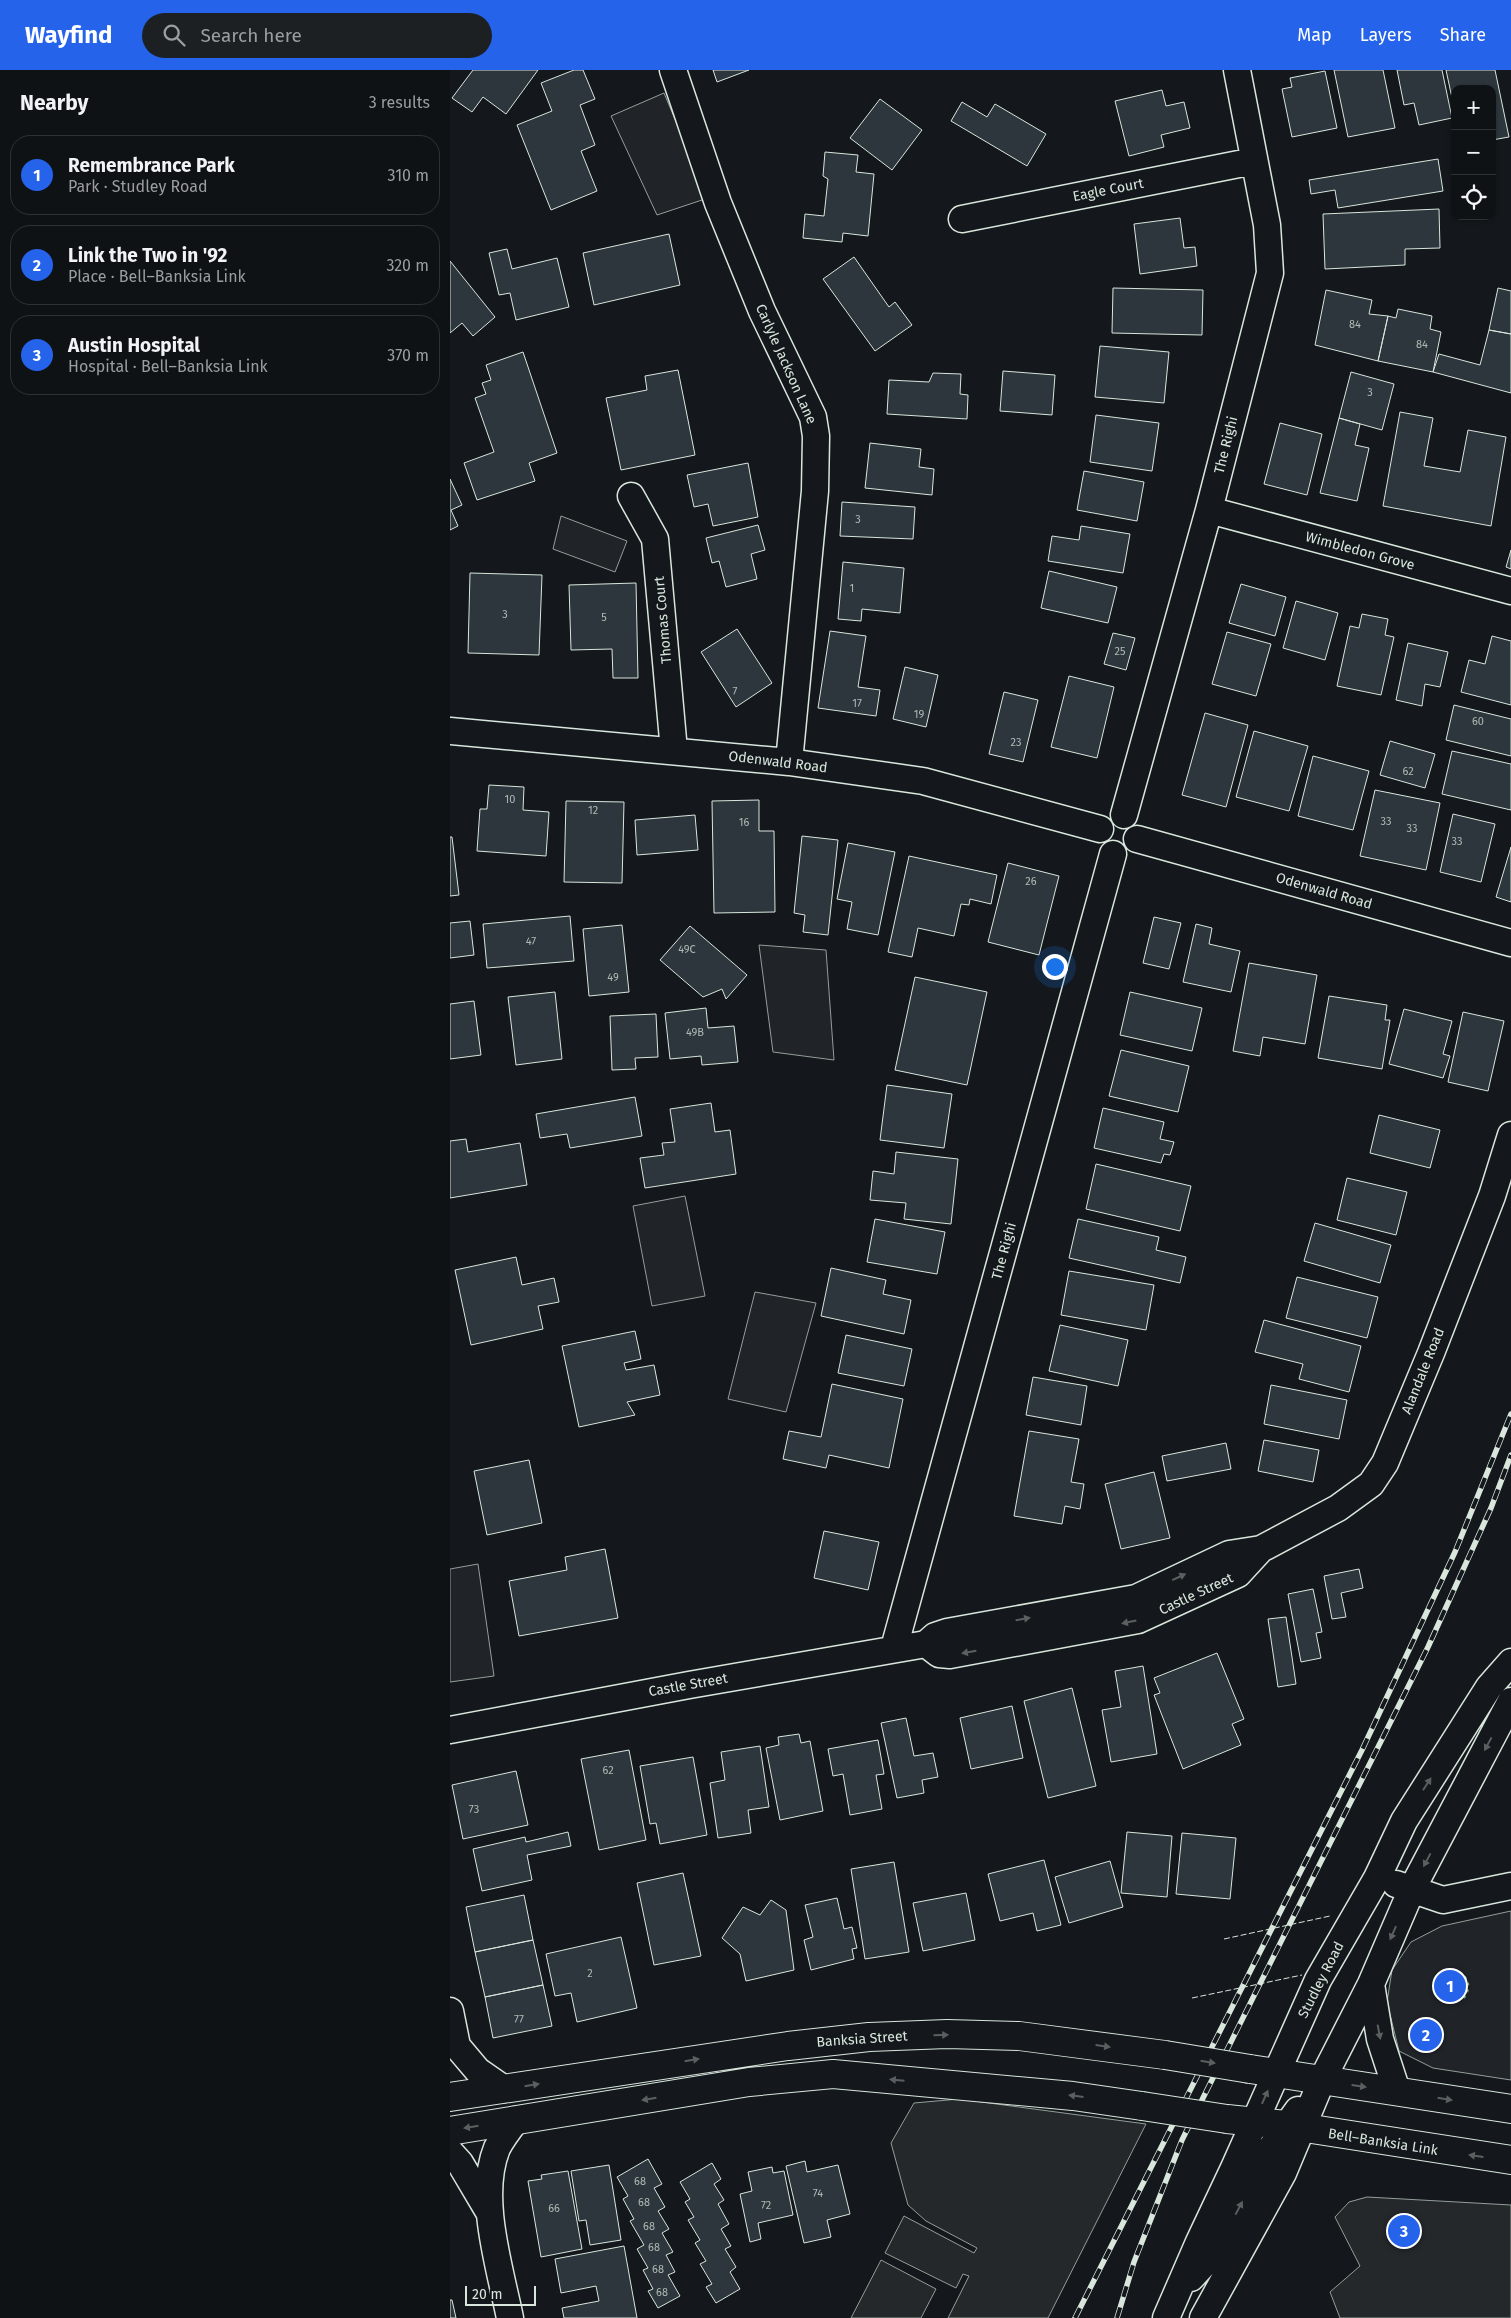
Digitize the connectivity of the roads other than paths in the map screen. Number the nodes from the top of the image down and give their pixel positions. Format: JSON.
{"nodes":[{"id":1,"x":673,"y":70,"type":"edge"},
{"id":2,"x":1237,"y":70,"type":"edge"},
{"id":3,"x":1254,"y":161,"type":"junction"},
{"id":4,"x":962,"y":219,"type":"dead end"},
{"id":5,"x":631,"y":496,"type":"dead end"},
{"id":6,"x":1209,"y":510,"type":"junction"},
{"id":7,"x":1511,"y":591,"type":"edge"},
{"id":8,"x":450,"y":731,"type":"edge"},
{"id":9,"x":674,"y":751,"type":"junction"},
{"id":10,"x":789,"y":762,"type":"junction"},
{"id":11,"x":1124,"y":816,"type":"junction"},
{"id":12,"x":1100,"y":829,"type":"junction"},
{"id":13,"x":1137,"y":839,"type":"junction"},
{"id":14,"x":1113,"y":854,"type":"junction"},
{"id":15,"x":1511,"y":943,"type":"edge"},
{"id":16,"x":1511,"y":1135,"type":"edge"},
{"id":17,"x":1262,"y":1549,"type":"joint"},
{"id":18,"x":894,"y":1648,"type":"junction"},
{"id":19,"x":1511,"y":1662,"type":"edge"},
{"id":20,"x":1511,"y":1701,"type":"edge"},
{"id":21,"x":450,"y":1730,"type":"edge"},
{"id":22,"x":1377,"y":1878,"type":"junction"},
{"id":23,"x":1511,"y":1886,"type":"edge"},
{"id":24,"x":1412,"y":1889,"type":"junction"},
{"id":25,"x":1371,"y":1984,"type":"junction"},
{"id":26,"x":450,"y":2011,"type":"edge"},
{"id":27,"x":453,"y":2056,"type":"edge"},
{"id":28,"x":1263,"y":2071,"type":"junction"},
{"id":29,"x":1322,"y":2080,"type":"junction"},
{"id":30,"x":504,"y":2089,"type":"junction"},
{"id":31,"x":1397,"y":2091,"type":"junction"},
{"id":32,"x":450,"y":2097,"type":"edge"},
{"id":33,"x":1511,"y":2109,"type":"edge"},
{"id":34,"x":516,"y":2120,"type":"junction"},
{"id":35,"x":1255,"y":2121,"type":"junction"},
{"id":36,"x":1294,"y":2127,"type":"junction"},
{"id":37,"x":450,"y":2131,"type":"edge"},
{"id":38,"x":450,"y":2152,"type":"edge"},
{"id":39,"x":1511,"y":2160,"type":"edge"},
{"id":40,"x":488,"y":2212,"type":"junction"},
{"id":41,"x":1216,"y":2251,"type":"junction"},
{"id":42,"x":510,"y":2318,"type":"edge"},
{"id":43,"x":1166,"y":2318,"type":"edge"},
{"id":44,"x":1202,"y":2318,"type":"edge"}],
"edges":[{"from":1,"to":10,"type":"street","name":"Carlyle Jackson Lane"},
{"from":2,"to":3,"type":"street","name":"The Righi"},
{"from":3,"to":4,"type":"street","name":"Eagle Court"},
{"from":3,"to":6,"type":"street","name":"The Righi"},
{"from":5,"to":9,"type":"street","name":"Thomas Court"},
{"from":6,"to":7,"type":"street","name":"Wimbledon Grove"},
{"from":6,"to":11,"type":"street","name":"The Righi"},
{"from":8,"to":9,"type":"street","name":"Odenwald Road"},
{"from":9,"to":10,"type":"street","name":"Odenwald Road"},
{"from":10,"to":12,"type":"street","name":"Odenwald Road"},
{"from":11,"to":12,"type":"street"},
{"from":11,"to":13,"type":"street"},
{"from":12,"to":14,"type":"street"},
{"from":13,"to":14,"type":"street"},
{"from":13,"to":15,"type":"street","name":"Odenwald Road"},
{"from":14,"to":18,"type":"street","name":"The Righi"},
{"from":16,"to":17,"type":"street","name":"Alandale Road"},
{"from":17,"to":18,"type":"street","name":"Castle Street"},
{"from":18,"to":21,"type":"street","name":"Castle Street"},
{"from":22,"to":19,"type":"street","name":"Studley Road","one_way":true},
{"from":20,"to":24,"type":"street","name":"Studley Road","one_way":true},
{"from":22,"to":24,"type":"street"},
{"from":22,"to":28,"type":"street","name":"Studley Road"},
{"from":23,"to":24,"type":"street"},
{"from":24,"to":25,"type":"street","name":"Studley Road","one_way":true},
{"from":25,"to":29,"type":"street","name":"Studley Road"},
{"from":25,"to":31,"type":"street","one_way":true},
{"from":26,"to":27,"type":"street"},
{"from":27,"to":30,"type":"street"},
{"from":28,"to":29,"type":"highway"},
{"from":30,"to":28,"type":"highway","name":"Banksia Street","one_way":true,"bridge":true},
{"from":35,"to":28,"type":"street","name":"Studley Road","one_way":true},
{"from":29,"to":31,"type":"highway","one_way":true},
{"from":29,"to":36,"type":"street","name":"Studley Road"},
{"from":30,"to":32,"type":"highway","name":"Banksia Street"},
{"from":31,"to":33,"type":"highway","one_way":true},
{"from":35,"to":34,"type":"highway","one_way":true,"bridge":true},
{"from":34,"to":37,"type":"highway","one_way":true},
{"from":34,"to":40,"type":"street"},
{"from":35,"to":36,"type":"highway","name":"Bell–Banksia Link"},
{"from":35,"to":41,"type":"street","name":"Studley Road"},
{"from":39,"to":36,"type":"highway","name":"Bell–Banksia Link","one_way":true},
{"from":36,"to":41,"type":"street","name":"Studley Road"},
{"from":38,"to":40,"type":"street"},
{"from":40,"to":42,"type":"street"},
{"from":41,"to":43,"type":"street","name":"Studley Road"},
{"from":41,"to":44,"type":"street","name":"Studley Road"}]}
